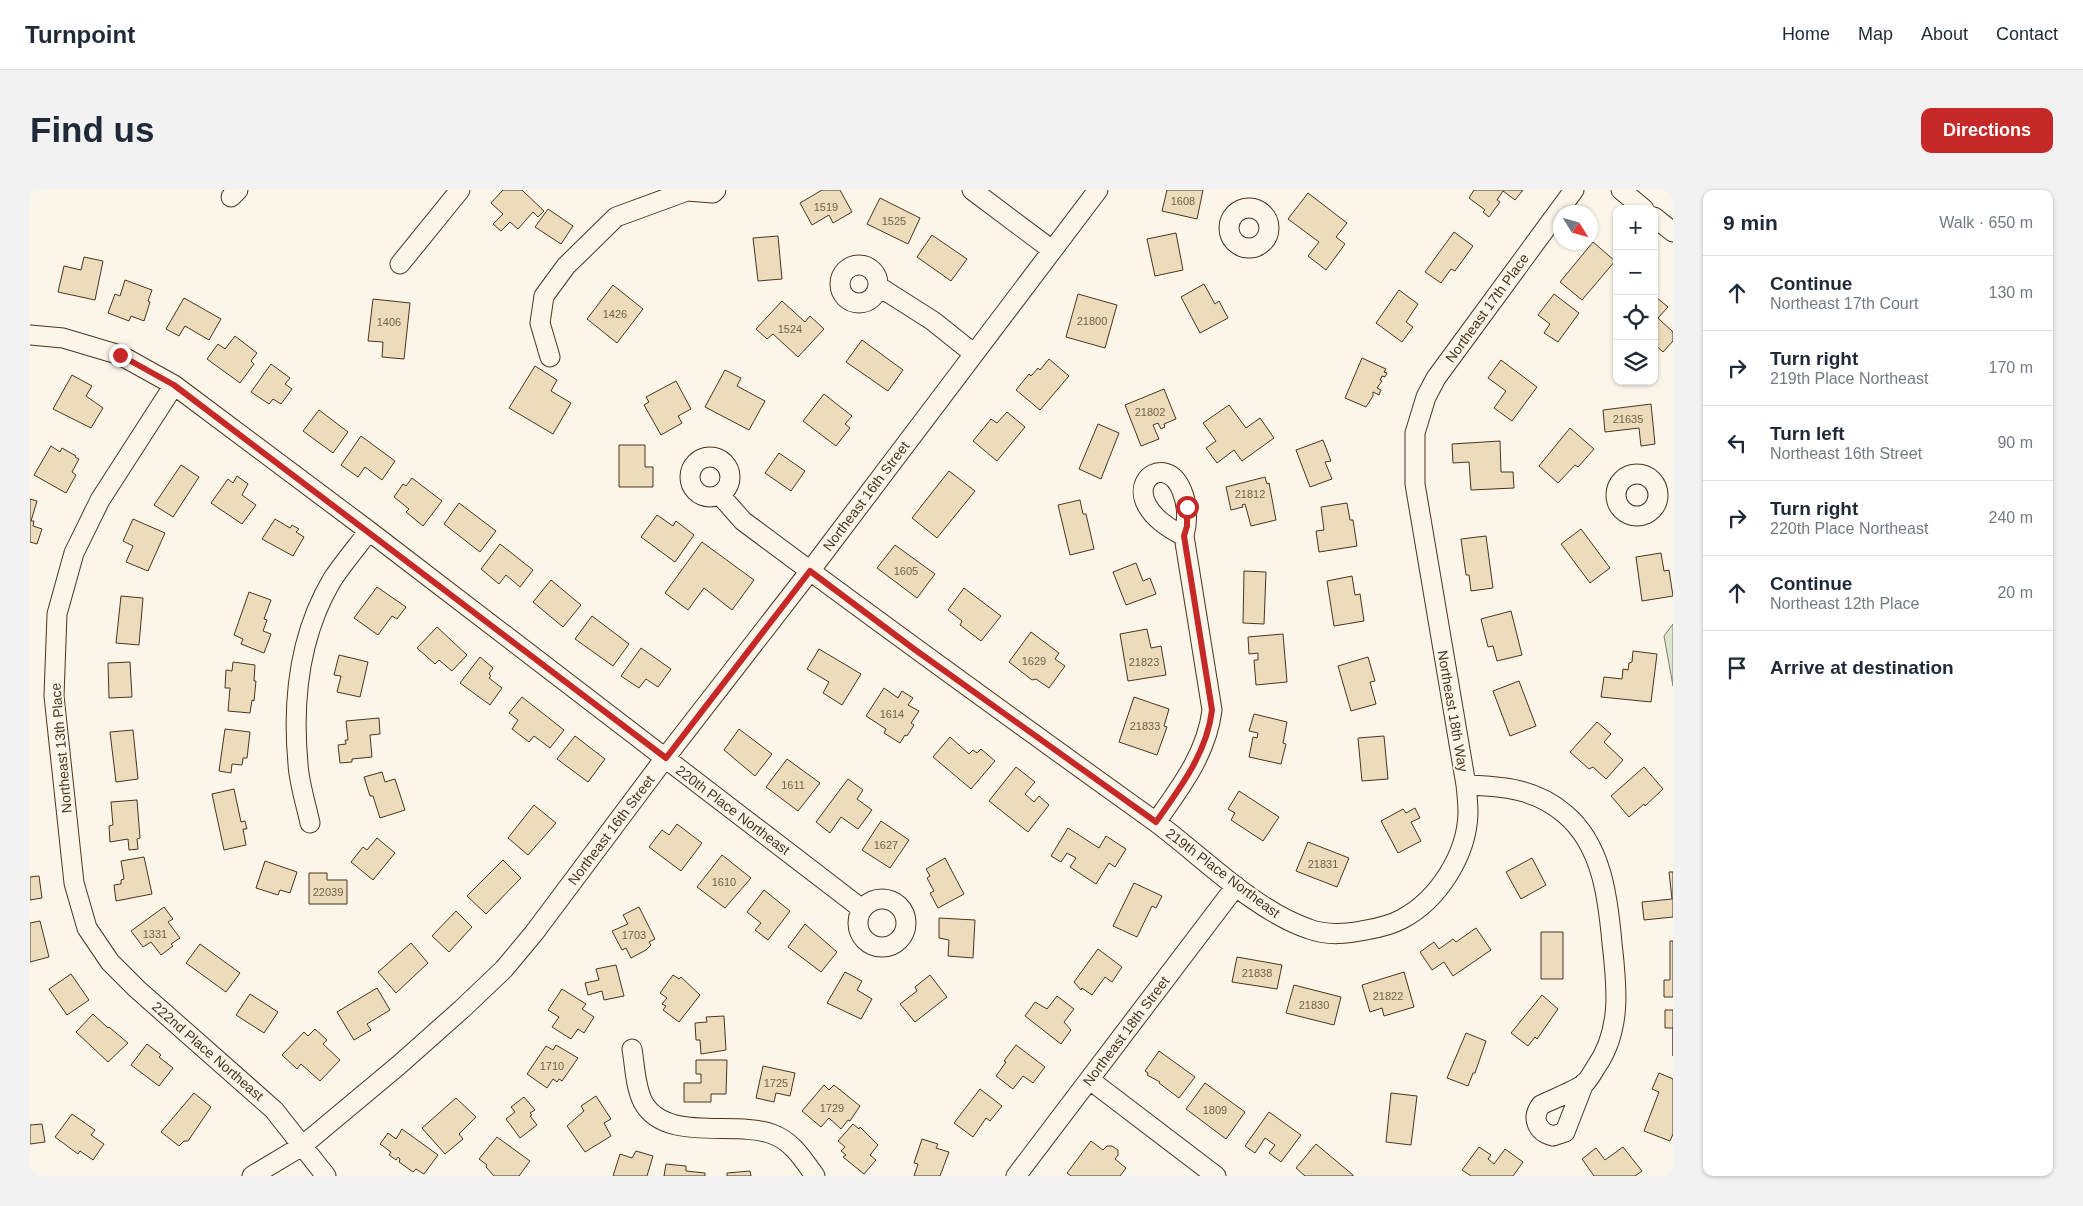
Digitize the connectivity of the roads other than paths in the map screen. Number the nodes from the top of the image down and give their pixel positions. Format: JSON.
{"nodes":[{"id":1,"x":460,"y":190,"type":"edge"},
{"id":2,"x":716,"y":190,"type":"edge"},
{"id":3,"x":972,"y":190,"type":"edge"},
{"id":4,"x":1098,"y":190,"type":"edge"},
{"id":5,"x":1574,"y":190,"type":"edge"},
{"id":6,"x":1621,"y":190,"type":"edge"},
{"id":7,"x":1639,"y":205,"type":"edge"},
{"id":8,"x":1658,"y":220,"type":"edge"},
{"id":9,"x":1673,"y":232,"type":"edge"},
{"id":10,"x":1052,"y":250,"type":"junction"},
{"id":11,"x":400,"y":264,"type":"dead end"},
{"id":12,"x":878,"y":286,"type":"dead end"},
{"id":13,"x":30,"y":335,"type":"edge"},
{"id":14,"x":973,"y":353,"type":"junction"},
{"id":15,"x":550,"y":357,"type":"dead end"},
{"id":16,"x":174,"y":385,"type":"junction"},
{"id":17,"x":1415,"y":433,"type":"joint"},
{"id":18,"x":720,"y":495,"type":"dead end"},
{"id":19,"x":369,"y":531,"type":"junction"},
{"id":20,"x":1184,"y":536,"type":"dead end"},
{"id":21,"x":810,"y":571,"type":"junction"},
{"id":22,"x":666,"y":758,"type":"junction"},
{"id":23,"x":1466,"y":785,"type":"junction"},
{"id":24,"x":1156,"y":822,"type":"junction"},
{"id":25,"x":310,"y":823,"type":"dead end"},
{"id":26,"x":1236,"y":886,"type":"junction"},
{"id":27,"x":862,"y":909,"type":"dead end"},
{"id":28,"x":87,"y":928,"type":"joint"},
{"id":29,"x":1355,"y":932,"type":"joint"},
{"id":30,"x":632,"y":1049,"type":"dead end"},
{"id":31,"x":1090,"y":1080,"type":"junction"},
{"id":32,"x":1584,"y":1083,"type":"dead end"},
{"id":33,"x":302,"y":1146,"type":"junction"},
{"id":34,"x":252,"y":1176,"type":"edge"},
{"id":35,"x":326,"y":1176,"type":"edge"},
{"id":36,"x":815,"y":1176,"type":"edge"},
{"id":37,"x":1016,"y":1176,"type":"edge"},
{"id":38,"x":1216,"y":1176,"type":"edge"}],
"edges":[{"from":1,"to":11,"type":"street"},
{"from":2,"to":15,"type":"street"},
{"from":3,"to":10,"type":"street"},
{"from":4,"to":10,"type":"street","name":"Northeast 16th Street"},
{"from":5,"to":17,"type":"street","name":"Northeast 17th Place"},
{"from":6,"to":7,"type":"street"},
{"from":8,"to":9,"type":"street"},
{"from":10,"to":14,"type":"street","name":"Northeast 16th Street"},
{"from":12,"to":14,"type":"street"},
{"from":13,"to":16,"type":"street","name":"220th Place Northeast"},
{"from":14,"to":21,"type":"street","name":"Northeast 16th Street"},
{"from":16,"to":19,"type":"street","name":"220th Place Northeast"},
{"from":16,"to":28,"type":"street","name":"Northeast 13th Place"},
{"from":17,"to":23,"type":"street","name":"Northeast 18th Way"},
{"from":18,"to":21,"type":"street","name":"219th Place Northeast"},
{"from":19,"to":22,"type":"street","name":"220th Place Northeast"},
{"from":19,"to":25,"type":"street"},
{"from":20,"to":24,"type":"street"},
{"from":21,"to":22,"type":"street","name":"Northeast 16th Street"},
{"from":21,"to":24,"type":"street","name":"219th Place Northeast"},
{"from":22,"to":27,"type":"street","name":"220th Place Northeast"},
{"from":22,"to":33,"type":"street","name":"Northeast 16th Street"},
{"from":23,"to":29,"type":"street","name":"Northeast 18th Way"},
{"from":23,"to":32,"type":"street"},
{"from":24,"to":26,"type":"street","name":"219th Place Northeast"},
{"from":26,"to":29,"type":"street","name":"219th Place Northeast"},
{"from":26,"to":31,"type":"street","name":"Northeast 18th Street"},
{"from":28,"to":33,"type":"street","name":"222nd Place Northeast"},
{"from":30,"to":36,"type":"street"},
{"from":31,"to":37,"type":"street","name":"Northeast 18th Street"},
{"from":31,"to":38,"type":"street"},
{"from":33,"to":34,"type":"street","name":"Northeast 16th Street"},
{"from":33,"to":35,"type":"street","name":"222nd Place Northeast"}]}
